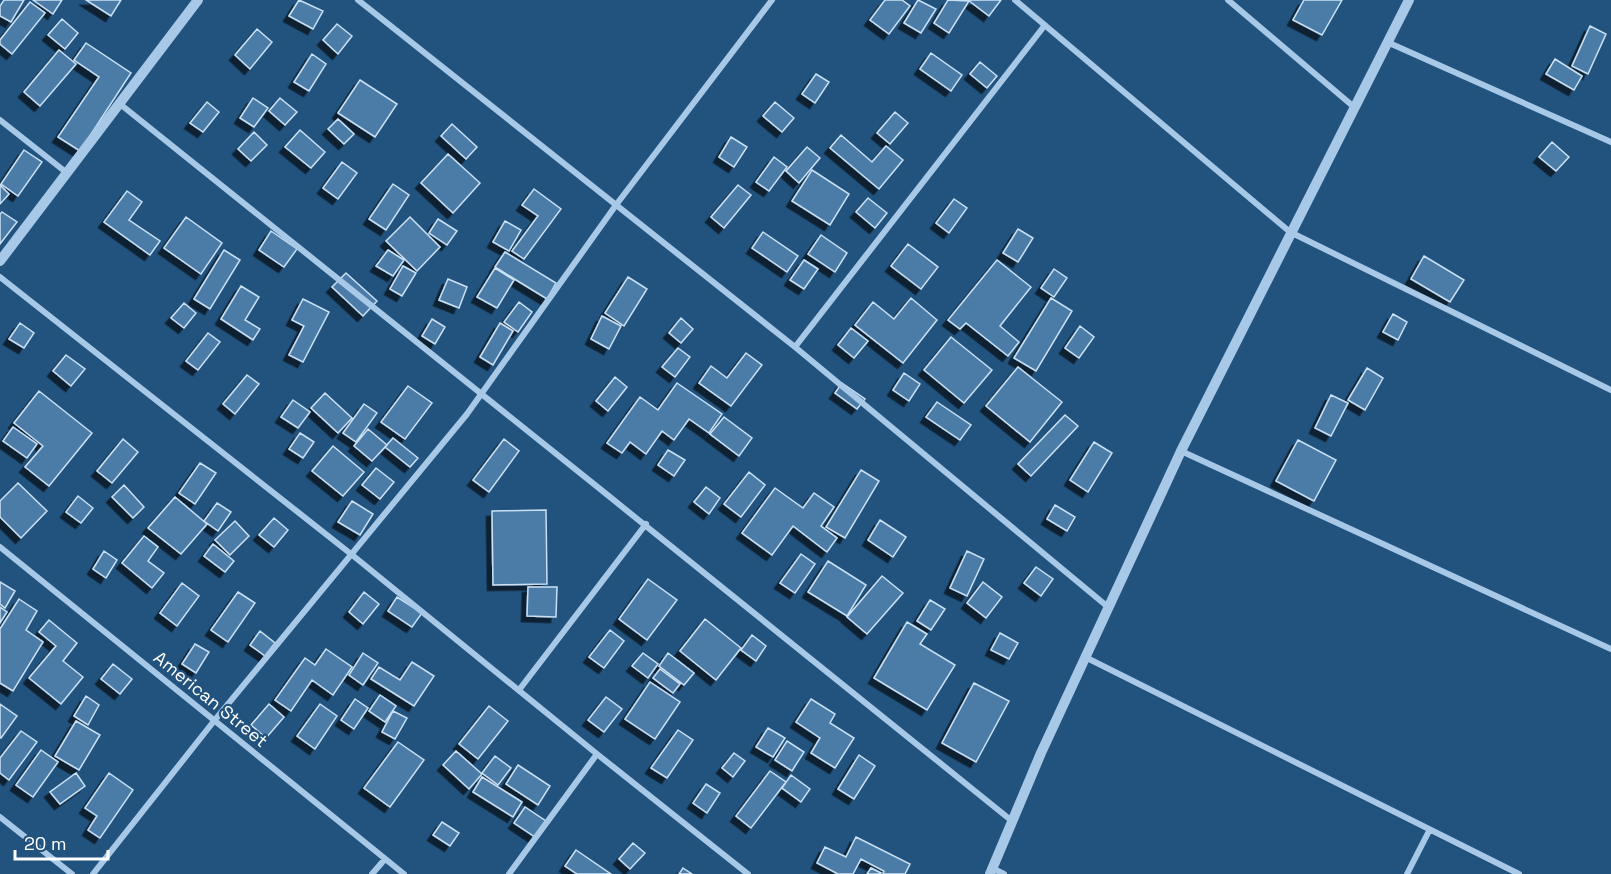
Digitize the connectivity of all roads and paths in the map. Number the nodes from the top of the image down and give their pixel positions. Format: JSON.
{"nodes":[{"id":1,"x":198,"y":0,"type":"edge"},
{"id":2,"x":358,"y":0,"type":"edge"},
{"id":3,"x":772,"y":0,"type":"edge"},
{"id":4,"x":1016,"y":0,"type":"edge"},
{"id":5,"x":1228,"y":0,"type":"edge"},
{"id":6,"x":1409,"y":0,"type":"edge"},
{"id":7,"x":1045,"y":25,"type":"junction"},
{"id":8,"x":1387,"y":42,"type":"junction"},
{"id":9,"x":120,"y":104,"type":"junction"},
{"id":10,"x":1354,"y":107,"type":"junction"},
{"id":11,"x":0,"y":120,"type":"edge"},
{"id":12,"x":1611,"y":142,"type":"edge"},
{"id":13,"x":67,"y":173,"type":"junction"},
{"id":14,"x":616,"y":205,"type":"junction"},
{"id":15,"x":1290,"y":232,"type":"junction"},
{"id":16,"x":0,"y":261,"type":"edge"},
{"id":17,"x":0,"y":277,"type":"edge"},
{"id":18,"x":795,"y":347,"type":"junction"},
{"id":19,"x":1611,"y":390,"type":"edge"},
{"id":20,"x":481,"y":396,"type":"junction"},
{"id":21,"x":1181,"y":451,"type":"junction"},
{"id":22,"x":646,"y":524,"type":"junction"},
{"id":23,"x":0,"y":547,"type":"edge"},
{"id":24,"x":351,"y":554,"type":"junction"},
{"id":25,"x":1108,"y":607,"type":"junction"},
{"id":26,"x":1611,"y":650,"type":"edge"},
{"id":27,"x":1084,"y":657,"type":"junction"},
{"id":28,"x":519,"y":690,"type":"junction"},
{"id":29,"x":214,"y":721,"type":"junction"},
{"id":30,"x":597,"y":754,"type":"junction"},
{"id":31,"x":0,"y":817,"type":"edge"},
{"id":32,"x":1012,"y":821,"type":"junction"},
{"id":33,"x":1428,"y":831,"type":"junction"},
{"id":34,"x":384,"y":859,"type":"junction"},
{"id":35,"x":991,"y":871,"type":"edge"},
{"id":36,"x":72,"y":874,"type":"edge"},
{"id":37,"x":93,"y":874,"type":"edge"},
{"id":38,"x":372,"y":874,"type":"edge"},
{"id":39,"x":404,"y":874,"type":"edge"},
{"id":40,"x":509,"y":874,"type":"edge"},
{"id":41,"x":748,"y":874,"type":"edge"},
{"id":42,"x":1004,"y":874,"type":"edge"},
{"id":43,"x":1407,"y":874,"type":"edge"},
{"id":44,"x":1519,"y":874,"type":"edge"}],
"edges":[{"from":1,"to":9,"type":"street"},
{"from":2,"to":14,"type":"street"},
{"from":3,"to":14,"type":"street"},
{"from":4,"to":7,"type":"street"},
{"from":5,"to":10,"type":"street"},
{"from":6,"to":8,"type":"street"},
{"from":7,"to":15,"type":"street"},
{"from":7,"to":18,"type":"street"},
{"from":8,"to":10,"type":"street"},
{"from":8,"to":12,"type":"street"},
{"from":9,"to":13,"type":"street"},
{"from":9,"to":20,"type":"street"},
{"from":10,"to":15,"type":"street"},
{"from":11,"to":13,"type":"street"},
{"from":13,"to":16,"type":"street"},
{"from":14,"to":18,"type":"street"},
{"from":14,"to":20,"type":"street"},
{"from":15,"to":19,"type":"street"},
{"from":15,"to":21,"type":"street"},
{"from":17,"to":24,"type":"street"},
{"from":18,"to":25,"type":"street"},
{"from":20,"to":22,"type":"street"},
{"from":20,"to":24,"type":"street"},
{"from":21,"to":25,"type":"street"},
{"from":21,"to":26,"type":"street"},
{"from":22,"to":28,"type":"street"},
{"from":22,"to":32,"type":"street"},
{"from":23,"to":29,"type":"street","name":"American Street"},
{"from":24,"to":28,"type":"street"},
{"from":24,"to":29,"type":"street"},
{"from":25,"to":27,"type":"street"},
{"from":27,"to":32,"type":"street"},
{"from":27,"to":33,"type":"street"},
{"from":28,"to":30,"type":"street"},
{"from":29,"to":34,"type":"street","name":"American Street"},
{"from":29,"to":37,"type":"street"},
{"from":30,"to":40,"type":"street"},
{"from":30,"to":41,"type":"street"},
{"from":31,"to":36,"type":"street"},
{"from":32,"to":35,"type":"street"},
{"from":33,"to":43,"type":"street"},
{"from":33,"to":44,"type":"street"},
{"from":34,"to":38,"type":"street"},
{"from":34,"to":39,"type":"street","name":"American Street"},
{"from":35,"to":42,"type":"street"}]}
